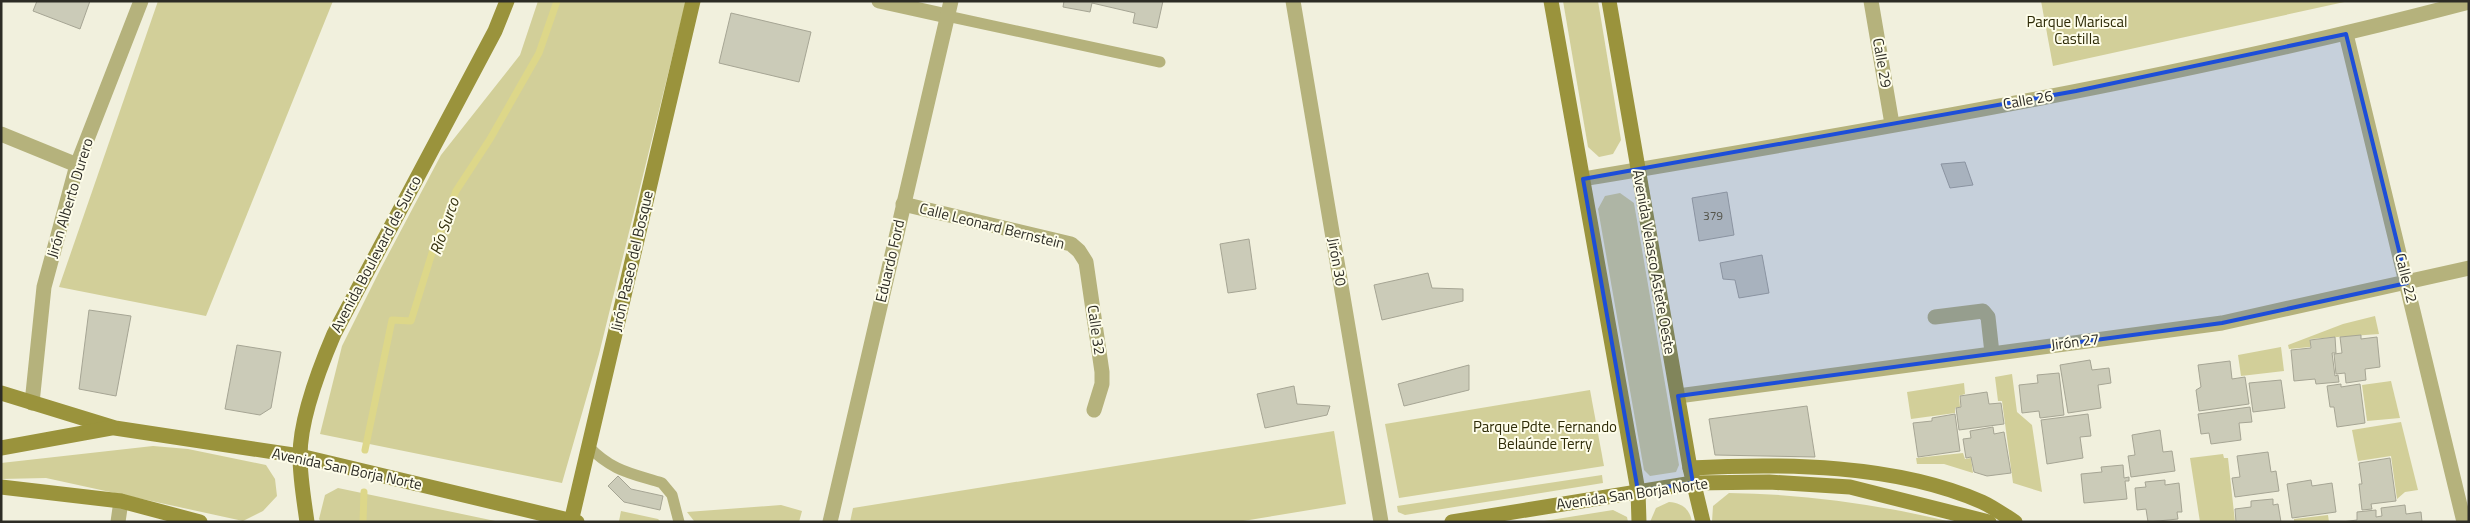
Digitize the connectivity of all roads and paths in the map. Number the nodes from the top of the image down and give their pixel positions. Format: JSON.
{"nodes":[{"id":1,"x":141,"y":1,"type":"edge"},
{"id":2,"x":507,"y":1,"type":"edge"},
{"id":3,"x":693,"y":1,"type":"edge"},
{"id":4,"x":879,"y":1,"type":"edge"},
{"id":5,"x":1293,"y":1,"type":"edge"},
{"id":6,"x":1551,"y":1,"type":"edge"},
{"id":7,"x":1609,"y":1,"type":"edge"},
{"id":8,"x":1871,"y":1,"type":"edge"},
{"id":9,"x":2469,"y":2,"type":"edge"},
{"id":10,"x":949,"y":9,"type":"edge"},
{"id":11,"x":2346,"y":34,"type":"junction"},
{"id":12,"x":1160,"y":62,"type":"dead end"},
{"id":13,"x":1892,"y":124,"type":"junction"},
{"id":14,"x":1,"y":134,"type":"edge"},
{"id":15,"x":77,"y":166,"type":"junction"},
{"id":16,"x":1638,"y":170,"type":"junction"},
{"id":17,"x":1583,"y":179,"type":"junction"},
{"id":18,"x":903,"y":204,"type":"junction"},
{"id":19,"x":1079,"y":251,"type":"joint"},
{"id":20,"x":2469,"y":268,"type":"edge"},
{"id":21,"x":2407,"y":283,"type":"junction"},
{"id":22,"x":1935,"y":317,"type":"dead end"},
{"id":23,"x":1992,"y":353,"type":"junction"},
{"id":24,"x":1,"y":393,"type":"edge"},
{"id":25,"x":1678,"y":396,"type":"junction"},
{"id":26,"x":32,"y":403,"type":"junction"},
{"id":27,"x":1094,"y":410,"type":"dead end"},
{"id":28,"x":115,"y":428,"type":"junction"},
{"id":29,"x":588,"y":446,"type":"junction"},
{"id":30,"x":1,"y":448,"type":"edge"},
{"id":31,"x":300,"y":456,"type":"junction"},
{"id":32,"x":1692,"y":476,"type":"junction"},
{"id":33,"x":1,"y":487,"type":"edge"},
{"id":34,"x":1638,"y":491,"type":"junction"},
{"id":35,"x":121,"y":501,"type":"junction"},
{"id":36,"x":573,"y":521,"type":"edge"},
{"id":37,"x":1456,"y":521,"type":"edge"},
{"id":38,"x":118,"y":522,"type":"edge"},
{"id":39,"x":200,"y":522,"type":"edge"},
{"id":40,"x":307,"y":522,"type":"edge"},
{"id":41,"x":679,"y":522,"type":"edge"},
{"id":42,"x":830,"y":522,"type":"edge"},
{"id":43,"x":1381,"y":522,"type":"edge"},
{"id":44,"x":1639,"y":522,"type":"edge"},
{"id":45,"x":1703,"y":522,"type":"edge"},
{"id":46,"x":1989,"y":522,"type":"edge"},
{"id":47,"x":2015,"y":522,"type":"edge"},
{"id":48,"x":2464,"y":522,"type":"edge"}],
"edges":[{"from":1,"to":15,"type":"street","name":"Jirón Alberto Durero"},
{"from":2,"to":31,"type":"street","name":"Avenida Boulevard de Surco"},
{"from":3,"to":29,"type":"street","name":"Jirón Paseo del Bosque"},
{"from":4,"to":10,"type":"street"},
{"from":5,"to":43,"type":"street","name":"Jirón 30"},
{"from":6,"to":17,"type":"street"},
{"from":7,"to":16,"type":"street","name":"Avenida Velasco Astete Oeste"},
{"from":8,"to":13,"type":"street","name":"Calle 29"},
{"from":9,"to":11,"type":"street","name":"Calle 26"},
{"from":10,"to":12,"type":"lane"},
{"from":10,"to":18,"type":"street","name":"Eduardo Ford"},
{"from":11,"to":13,"type":"street","name":"Calle 26"},
{"from":11,"to":21,"type":"street","name":"Calle 22"},
{"from":13,"to":16,"type":"street","name":"Calle 26"},
{"from":14,"to":15,"type":"street"},
{"from":15,"to":26,"type":"street","name":"Jirón Alberto Durero"},
{"from":16,"to":17,"type":"street","name":"Calle 26"},
{"from":16,"to":25,"type":"street","name":"Avenida Velasco Astete Oeste"},
{"from":17,"to":34,"type":"street"},
{"from":18,"to":19,"type":"street","name":"Calle Leonard Bernstein"},
{"from":18,"to":42,"type":"street","name":"Eduardo Ford"},
{"from":19,"to":27,"type":"street","name":"Calle 32"},
{"from":20,"to":21,"type":"street","name":"Jirón 27"},
{"from":21,"to":23,"type":"street","name":"Jirón 27"},
{"from":21,"to":48,"type":"street","name":"Calle 22"},
{"from":22,"to":23,"type":"street"},
{"from":23,"to":25,"type":"street","name":"Jirón 27"},
{"from":24,"to":26,"type":"street","name":"Avenida San Borja Norte"},
{"from":25,"to":32,"type":"street","name":"Avenida Velasco Astete Oeste"},
{"from":26,"to":28,"type":"street","name":"Avenida San Borja Norte"},
{"from":28,"to":30,"type":"street","name":"Avenida San Borja Norte"},
{"from":28,"to":31,"type":"street","name":"Avenida San Borja Norte"},
{"from":29,"to":36,"type":"street","name":"Jirón Paseo del Bosque"},
{"from":29,"to":41,"type":"lane"},
{"from":31,"to":36,"type":"street","name":"Avenida San Borja Norte"},
{"from":31,"to":40,"type":"street","name":"Avenida Boulevard de Surco"},
{"from":32,"to":34,"type":"street","name":"Avenida San Borja Norte"},
{"from":32,"to":45,"type":"street","name":"Avenida Velasco Astete Oeste"},
{"from":32,"to":46,"type":"street","name":"Avenida San Borja Norte"},
{"from":32,"to":47,"type":"street"},
{"from":33,"to":35,"type":"street"},
{"from":34,"to":37,"type":"street","name":"Avenida San Borja Norte"},
{"from":34,"to":44,"type":"street"},
{"from":35,"to":38,"type":"street"},
{"from":35,"to":39,"type":"street"}]}
